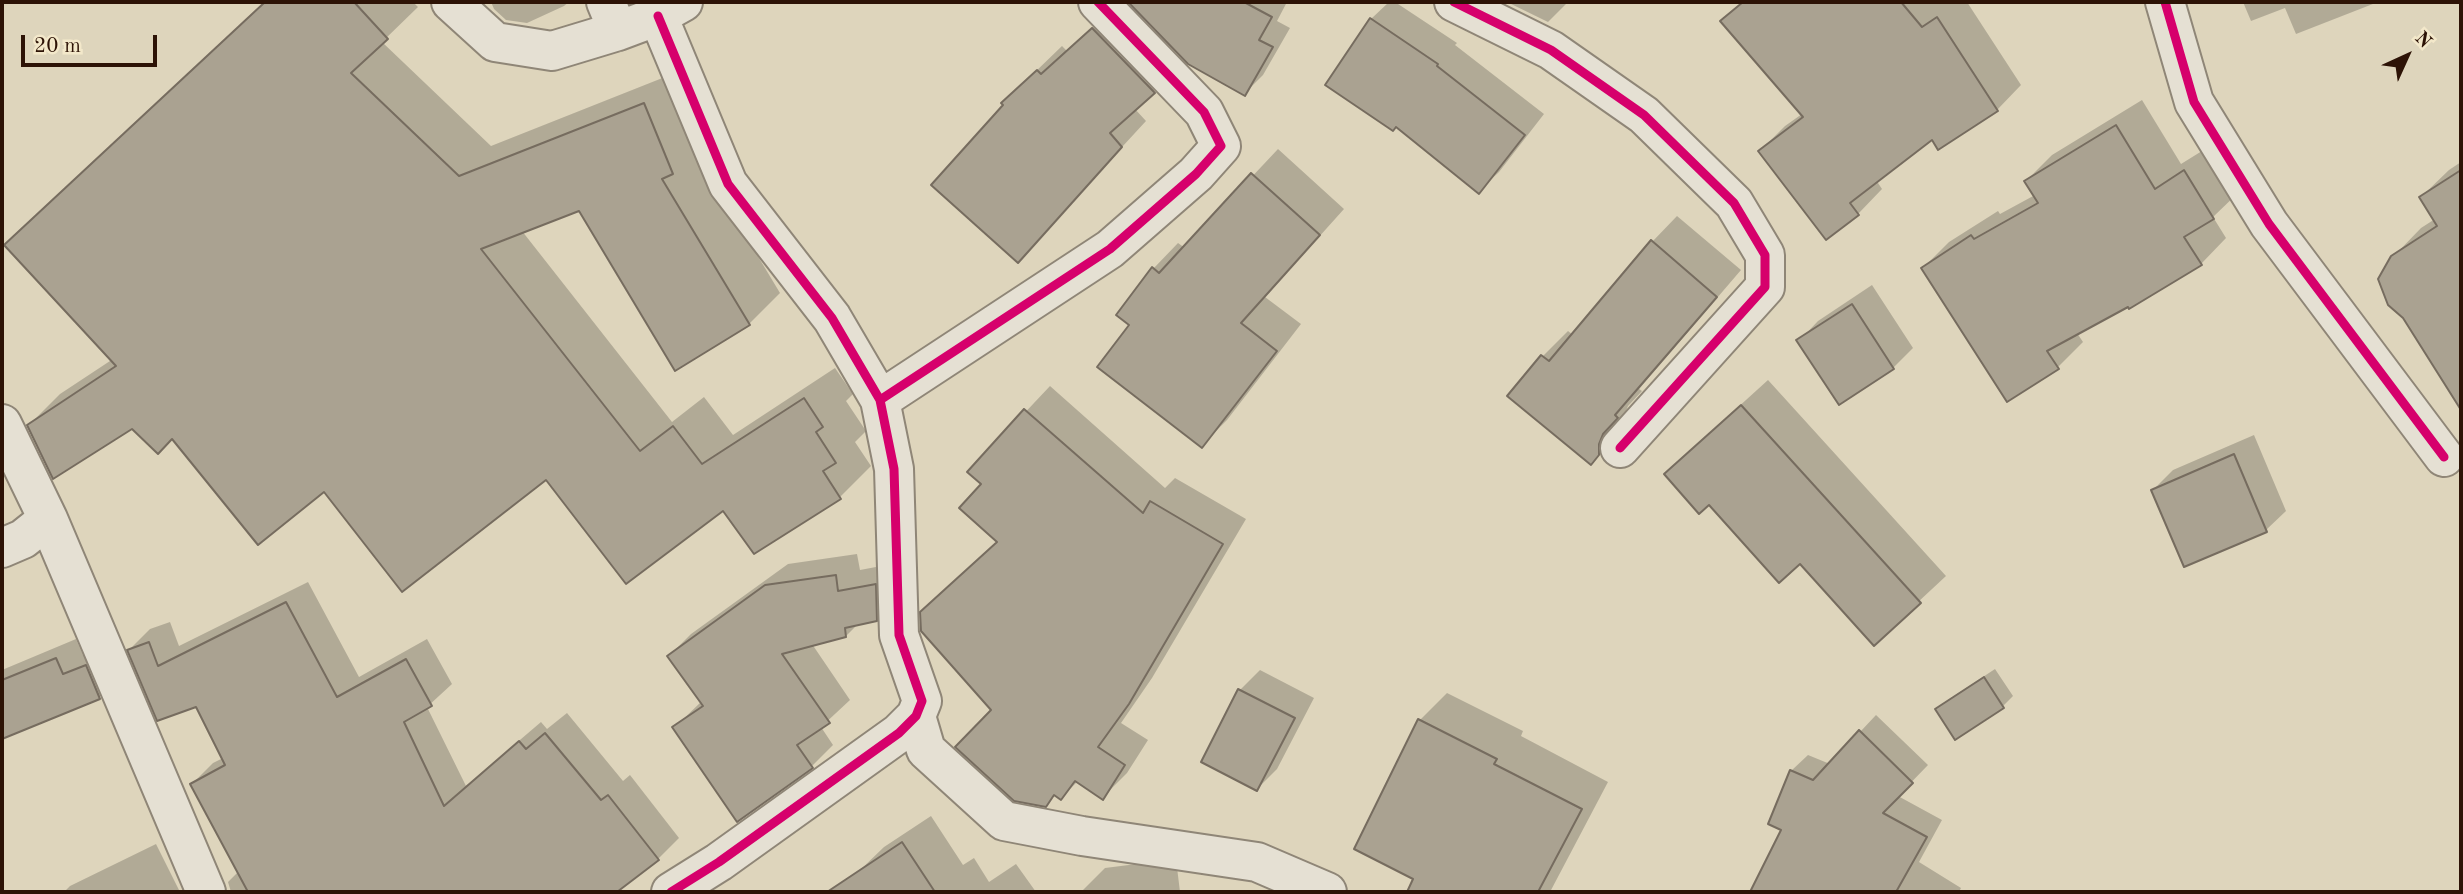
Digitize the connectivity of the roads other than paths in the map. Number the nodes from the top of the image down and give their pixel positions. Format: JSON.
{"nodes":[{"id":1,"x":451,"y":2,"type":"edge"},
{"id":2,"x":1098,"y":2,"type":"edge"},
{"id":3,"x":1454,"y":2,"type":"edge"},
{"id":4,"x":2165,"y":2,"type":"edge"},
{"id":5,"x":670,"y":9,"type":"edge"},
{"id":6,"x":612,"y":16,"type":"edge"},
{"id":7,"x":880,"y":400,"type":"junction"},
{"id":8,"x":2,"y":424,"type":"edge"},
{"id":9,"x":1620,"y":449,"type":"dead end"},
{"id":10,"x":2444,"y":457,"type":"dead end"},
{"id":11,"x":48,"y":520,"type":"junction"},
{"id":12,"x":2,"y":548,"type":"edge"},
{"id":13,"x":916,"y":716,"type":"junction"},
{"id":14,"x":1266,"y":877,"type":"edge"},
{"id":15,"x":206,"y":892,"type":"edge"},
{"id":16,"x":671,"y":892,"type":"edge"},
{"id":17,"x":1327,"y":892,"type":"edge"}],
"edges":[{"from":1,"to":6,"type":"street"},
{"from":2,"to":7,"type":"street"},
{"from":3,"to":9,"type":"street"},
{"from":4,"to":10,"type":"street"},
{"from":5,"to":6,"type":"street"},
{"from":5,"to":7,"type":"street"},
{"from":7,"to":13,"type":"street"},
{"from":8,"to":11,"type":"street"},
{"from":11,"to":12,"type":"street"},
{"from":11,"to":15,"type":"street"},
{"from":13,"to":14,"type":"street"},
{"from":13,"to":16,"type":"street"},
{"from":14,"to":17,"type":"street"}]}
